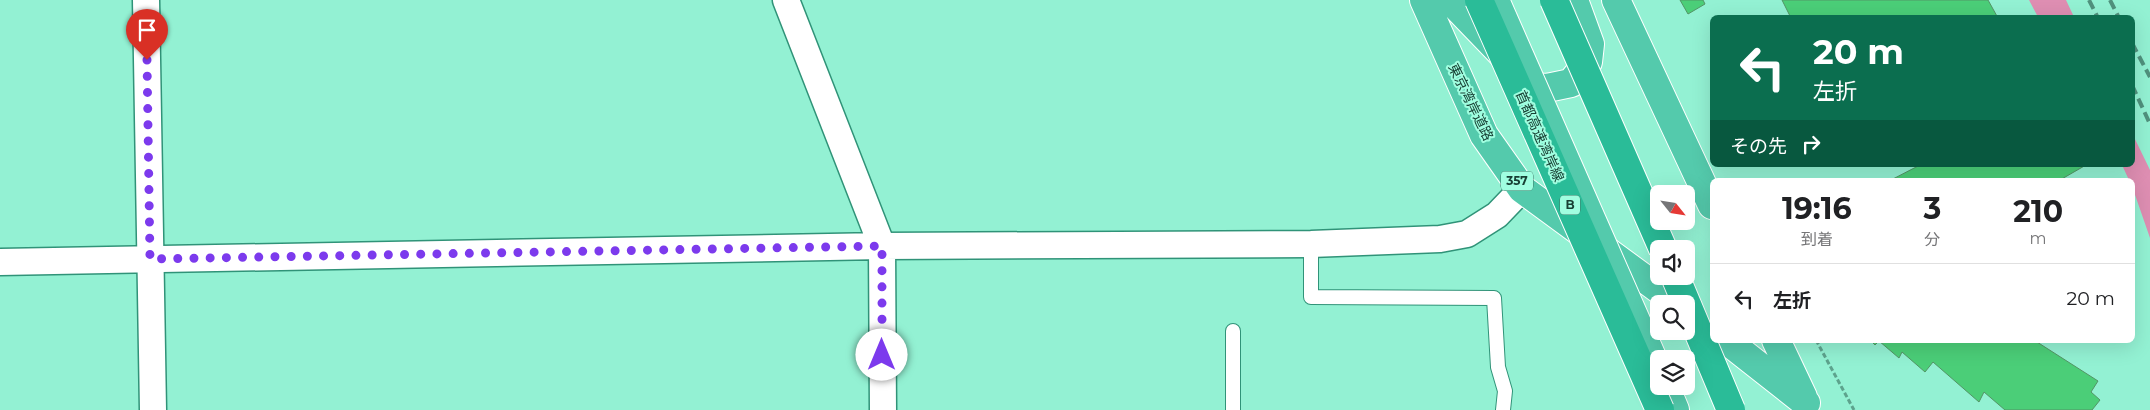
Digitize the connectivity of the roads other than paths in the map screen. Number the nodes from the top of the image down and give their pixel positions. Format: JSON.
{"nodes":[{"id":1,"x":146,"y":0,"type":"edge"},
{"id":2,"x":786,"y":0,"type":"edge"},
{"id":3,"x":1424,"y":0,"type":"edge"},
{"id":4,"x":1450,"y":0,"type":"edge"},
{"id":5,"x":1479,"y":0,"type":"edge"},
{"id":6,"x":1494,"y":0,"type":"edge"},
{"id":7,"x":1542,"y":0,"type":"edge"},
{"id":8,"x":1554,"y":0,"type":"edge"},
{"id":9,"x":1574,"y":0,"type":"edge"},
{"id":10,"x":1616,"y":0,"type":"edge"},
{"id":11,"x":1522,"y":189,"type":"junction"},
{"id":12,"x":1710,"y":201,"type":"edge"},
{"id":13,"x":1650,"y":240,"type":"edge"},
{"id":14,"x":1659,"y":240,"type":"edge"},
{"id":15,"x":1311,"y":244,"type":"junction"},
{"id":16,"x":882,"y":246,"type":"junction"},
{"id":17,"x":150,"y":259,"type":"junction"},
{"id":18,"x":0,"y":262,"type":"edge"},
{"id":19,"x":1679,"y":285,"type":"edge"},
{"id":20,"x":1666,"y":295,"type":"edge"},
{"id":21,"x":1695,"y":316,"type":"edge"},
{"id":22,"x":1710,"y":327,"type":"edge"},
{"id":23,"x":1233,"y":331,"type":"dead end"},
{"id":24,"x":1693,"y":340,"type":"edge"},
{"id":25,"x":1730,"y":343,"type":"edge"},
{"id":26,"x":1777,"y":343,"type":"edge"},
{"id":27,"x":1650,"y":352,"type":"edge"},
{"id":28,"x":1669,"y":395,"type":"edge"},
{"id":29,"x":1808,"y":407,"type":"edge"},
{"id":30,"x":153,"y":410,"type":"edge"},
{"id":31,"x":883,"y":410,"type":"edge"},
{"id":32,"x":1233,"y":410,"type":"edge"},
{"id":33,"x":1503,"y":410,"type":"edge"},
{"id":34,"x":1660,"y":410,"type":"edge"},
{"id":35,"x":1675,"y":410,"type":"edge"},
{"id":36,"x":1723,"y":410,"type":"edge"},
{"id":37,"x":1732,"y":410,"type":"edge"}],
"edges":[{"from":1,"to":17,"type":"street"},
{"from":2,"to":16,"type":"street"},
{"from":3,"to":11,"type":"highway","name":"東京湾岸道路","number":"357"},
{"from":4,"to":9,"type":"highway"},
{"from":5,"to":34,"type":"highway","name":"首都高速湾岸線","number":"B","bridge":true},
{"from":6,"to":27,"type":"highway","bridge":true},
{"from":7,"to":13,"type":"highway"},
{"from":8,"to":14,"type":"highway","bridge":true},
{"from":10,"to":12,"type":"highway"},
{"from":11,"to":15,"type":"street"},
{"from":11,"to":20,"type":"highway","name":"東京湾岸道路","number":"357"},
{"from":15,"to":16,"type":"street"},
{"from":15,"to":33,"type":"lane"},
{"from":16,"to":17,"type":"street"},
{"from":16,"to":31,"type":"street"},
{"from":17,"to":18,"type":"street"},
{"from":17,"to":30,"type":"street"},
{"from":19,"to":37,"type":"highway","bridge":true},
{"from":21,"to":22,"type":"highway"},
{"from":23,"to":32,"type":"lane"},
{"from":24,"to":36,"type":"highway"},
{"from":25,"to":29,"type":"highway"},
{"from":26,"to":29,"type":"highway"},
{"from":28,"to":35,"type":"highway"}]}
